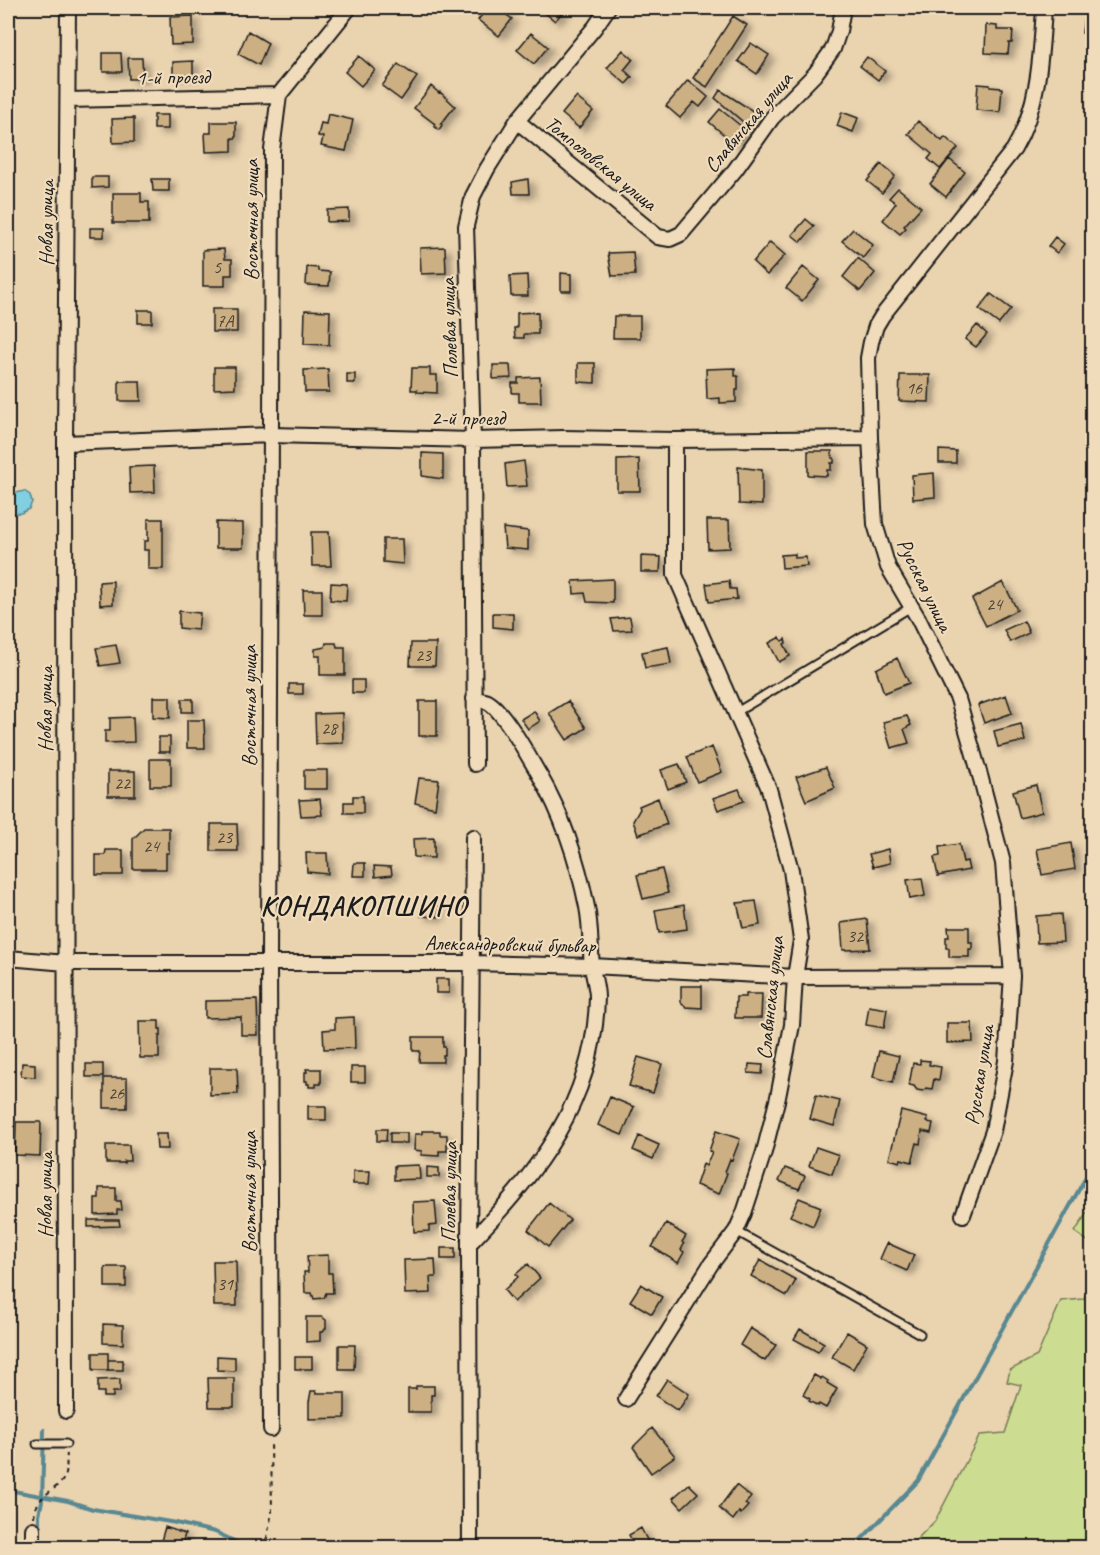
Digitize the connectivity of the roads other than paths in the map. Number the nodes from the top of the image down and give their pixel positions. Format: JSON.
{"nodes":[{"id":1,"x":68,"y":8,"type":"edge"},
{"id":2,"x":350,"y":8,"type":"edge"},
{"id":3,"x":608,"y":8,"type":"edge"},
{"id":4,"x":843,"y":8,"type":"edge"},
{"id":5,"x":1044,"y":8,"type":"edge"},
{"id":6,"x":279,"y":95,"type":"junction"},
{"id":7,"x":68,"y":100,"type":"junction"},
{"id":8,"x":517,"y":121,"type":"junction"},
{"id":9,"x":658,"y":237,"type":"joint"},
{"id":10,"x":271,"y":435,"type":"junction"},
{"id":11,"x":870,"y":438,"type":"junction"},
{"id":12,"x":473,"y":440,"type":"junction"},
{"id":13,"x":675,"y":440,"type":"junction"},
{"id":14,"x":65,"y":443,"type":"junction"},
{"id":15,"x":911,"y":607,"type":"junction"},
{"id":16,"x":474,"y":699,"type":"junction"},
{"id":17,"x":735,"y":713,"type":"junction"},
{"id":18,"x":475,"y":764,"type":"dead end"},
{"id":19,"x":473,"y":837,"type":"dead end"},
{"id":20,"x":8,"y":958,"type":"edge"},
{"id":21,"x":269,"y":962,"type":"junction"},
{"id":22,"x":66,"y":963,"type":"junction"},
{"id":23,"x":472,"y":963,"type":"junction"},
{"id":24,"x":592,"y":966,"type":"junction"},
{"id":25,"x":1011,"y":976,"type":"junction"},
{"id":26,"x":795,"y":977,"type":"junction"},
{"id":27,"x":963,"y":1215,"type":"dead end"},
{"id":28,"x":736,"y":1232,"type":"junction"},
{"id":29,"x":469,"y":1244,"type":"junction"},
{"id":30,"x":920,"y":1334,"type":"dead end"},
{"id":31,"x":626,"y":1399,"type":"dead end"},
{"id":32,"x":66,"y":1411,"type":"dead end"},
{"id":33,"x":271,"y":1429,"type":"road end"},
{"id":34,"x":37,"y":1444,"type":"dead end"},
{"id":35,"x":66,"y":1444,"type":"road end"},
{"id":36,"x":33,"y":1529,"type":"road end"},
{"id":37,"x":33,"y":1548,"type":"edge"},
{"id":38,"x":470,"y":1548,"type":"edge"}],
"edges":[{"from":1,"to":7,"type":"street","name":"Новая улица"},
{"from":2,"to":6,"type":"street"},
{"from":3,"to":8,"type":"street","name":"Полевая улица"},
{"from":4,"to":9,"type":"street","name":"Славянская улица"},
{"from":5,"to":11,"type":"street","name":"Русская улица"},
{"from":6,"to":7,"type":"street","name":"1-й проезд"},
{"from":6,"to":10,"type":"street","name":"Восточная улица"},
{"from":7,"to":14,"type":"street","name":"Новая улица"},
{"from":8,"to":9,"type":"street","name":"Томполовская улица"},
{"from":8,"to":12,"type":"street","name":"Полевая улица"},
{"from":10,"to":12,"type":"street","name":"2-й проезд"},
{"from":10,"to":14,"type":"street","name":"2-й проезд"},
{"from":10,"to":21,"type":"street","name":"Восточная улица"},
{"from":11,"to":13,"type":"street","name":"2-й проезд"},
{"from":11,"to":15,"type":"street","name":"Русская улица"},
{"from":12,"to":13,"type":"street","name":"2-й проезд"},
{"from":12,"to":16,"type":"street","name":"Полевая улица"},
{"from":13,"to":17,"type":"street","name":"Славянская улица"},
{"from":14,"to":22,"type":"street","name":"Новая улица"},
{"from":15,"to":17,"type":"lane"},
{"from":15,"to":25,"type":"street","name":"Русская улица"},
{"from":16,"to":18,"type":"street","name":"Полевая улица"},
{"from":16,"to":24,"type":"street"},
{"from":17,"to":26,"type":"street","name":"Славянская улица"},
{"from":19,"to":23,"type":"street","name":"Полевая улица"},
{"from":20,"to":22,"type":"street","name":"Александровский бульвар"},
{"from":21,"to":22,"type":"street","name":"Александровский бульвар"},
{"from":21,"to":23,"type":"street","name":"Александровский бульвар"},
{"from":21,"to":33,"type":"street","name":"Восточная улица"},
{"from":22,"to":32,"type":"street","name":"Новая улица"},
{"from":23,"to":24,"type":"street","name":"Александровский бульвар"},
{"from":23,"to":29,"type":"street","name":"Полевая улица"},
{"from":24,"to":26,"type":"street","name":"Александровский бульвар"},
{"from":24,"to":29,"type":"street"},
{"from":25,"to":26,"type":"street","name":"Александровский бульвар"},
{"from":25,"to":27,"type":"street","name":"Русская улица"},
{"from":26,"to":28,"type":"street","name":"Славянская улица"},
{"from":28,"to":30,"type":"lane"},
{"from":28,"to":31,"type":"street","name":"Славянская улица"},
{"from":29,"to":38,"type":"street","name":"Полевая улица"},
{"from":34,"to":35,"type":"lane"},
{"from":36,"to":37,"type":"street"}]}
